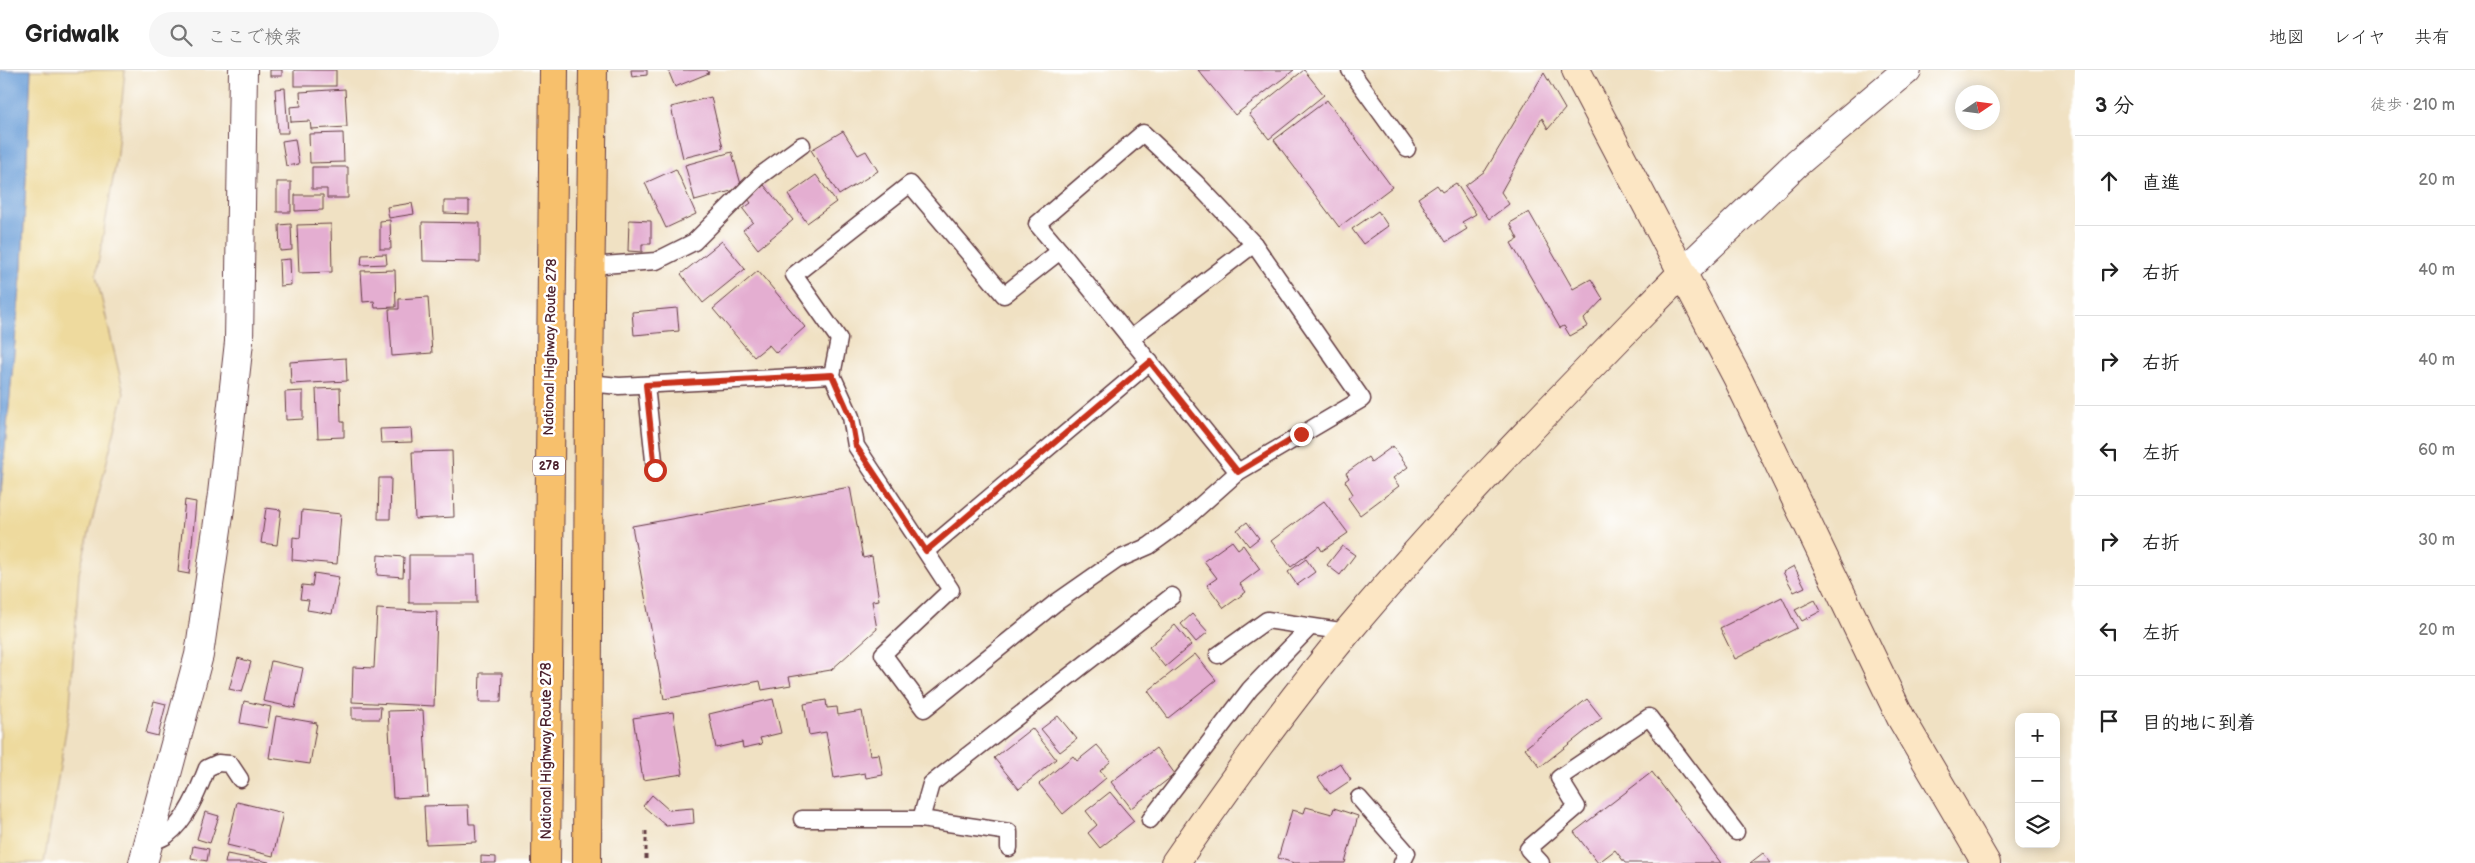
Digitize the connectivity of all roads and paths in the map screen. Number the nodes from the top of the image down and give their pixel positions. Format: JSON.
{"nodes":[{"id":1,"x":243,"y":70,"type":"edge"},
{"id":2,"x":554,"y":70,"type":"edge"},
{"id":3,"x":593,"y":70,"type":"edge"},
{"id":4,"x":1350,"y":70,"type":"edge"},
{"id":5,"x":1576,"y":70,"type":"edge"},
{"id":6,"x":1907,"y":70,"type":"edge"},
{"id":7,"x":802,"y":145,"type":"dead end"},
{"id":8,"x":1407,"y":149,"type":"dead end"},
{"id":9,"x":1254,"y":244,"type":"junction"},
{"id":10,"x":1060,"y":251,"type":"junction"},
{"id":11,"x":590,"y":266,"type":"junction"},
{"id":12,"x":1682,"y":274,"type":"junction"},
{"id":13,"x":1130,"y":339,"type":"junction"},
{"id":14,"x":1150,"y":362,"type":"junction"},
{"id":15,"x":832,"y":375,"type":"junction"},
{"id":16,"x":589,"y":384,"type":"junction"},
{"id":17,"x":646,"y":385,"type":"junction"},
{"id":18,"x":655,"y":470,"type":"dead end"},
{"id":19,"x":1238,"y":472,"type":"junction"},
{"id":20,"x":926,"y":551,"type":"junction"},
{"id":21,"x":1172,"y":596,"type":"dead end"},
{"id":22,"x":1310,"y":627,"type":"junction"},
{"id":23,"x":1347,"y":632,"type":"junction"},
{"id":24,"x":1218,"y":655,"type":"dead end"},
{"id":25,"x":240,"y":778,"type":"dead end"},
{"id":26,"x":1359,"y":798,"type":"dead end"},
{"id":27,"x":802,"y":819,"type":"dead end"},
{"id":28,"x":921,"y":819,"type":"junction"},
{"id":29,"x":1150,"y":820,"type":"dead end"},
{"id":30,"x":646,"y":831,"type":"dead end"},
{"id":31,"x":1736,"y":832,"type":"dead end"},
{"id":32,"x":1008,"y":848,"type":"dead end"},
{"id":33,"x":146,"y":853,"type":"edge"},
{"id":34,"x":546,"y":863,"type":"edge"},
{"id":35,"x":588,"y":863,"type":"edge"},
{"id":36,"x":646,"y":863,"type":"edge"},
{"id":37,"x":1175,"y":863,"type":"edge"},
{"id":38,"x":1402,"y":863,"type":"edge"},
{"id":39,"x":1541,"y":863,"type":"edge"},
{"id":40,"x":1986,"y":863,"type":"edge"}],
"edges":[{"from":1,"to":33,"type":"street"},
{"from":2,"to":34,"type":"highway","name":"National Highway Route 278","number":"278"},
{"from":3,"to":11,"type":"highway"},
{"from":4,"to":8,"type":"lane"},
{"from":5,"to":12,"type":"street"},
{"from":6,"to":12,"type":"street"},
{"from":7,"to":11,"type":"lane"},
{"from":9,"to":10,"type":"lane"},
{"from":9,"to":13,"type":"lane"},
{"from":9,"to":19,"type":"lane"},
{"from":10,"to":13,"type":"lane"},
{"from":10,"to":15,"type":"lane"},
{"from":11,"to":16,"type":"highway"},
{"from":12,"to":23,"type":"street"},
{"from":12,"to":40,"type":"street"},
{"from":13,"to":14,"type":"lane"},
{"from":14,"to":19,"type":"lane"},
{"from":14,"to":20,"type":"lane"},
{"from":15,"to":17,"type":"lane"},
{"from":15,"to":20,"type":"lane"},
{"from":16,"to":17,"type":"lane"},
{"from":16,"to":35,"type":"highway"},
{"from":17,"to":18,"type":"lane"},
{"from":19,"to":20,"type":"lane"},
{"from":21,"to":28,"type":"lane"},
{"from":22,"to":23,"type":"lane"},
{"from":22,"to":24,"type":"lane"},
{"from":22,"to":29,"type":"lane"},
{"from":23,"to":37,"type":"street"},
{"from":25,"to":33,"type":"lane"},
{"from":26,"to":38,"type":"lane"},
{"from":27,"to":28,"type":"lane"},
{"from":28,"to":32,"type":"lane"},
{"from":30,"to":36,"type":"path"},
{"from":31,"to":39,"type":"lane"}]}
